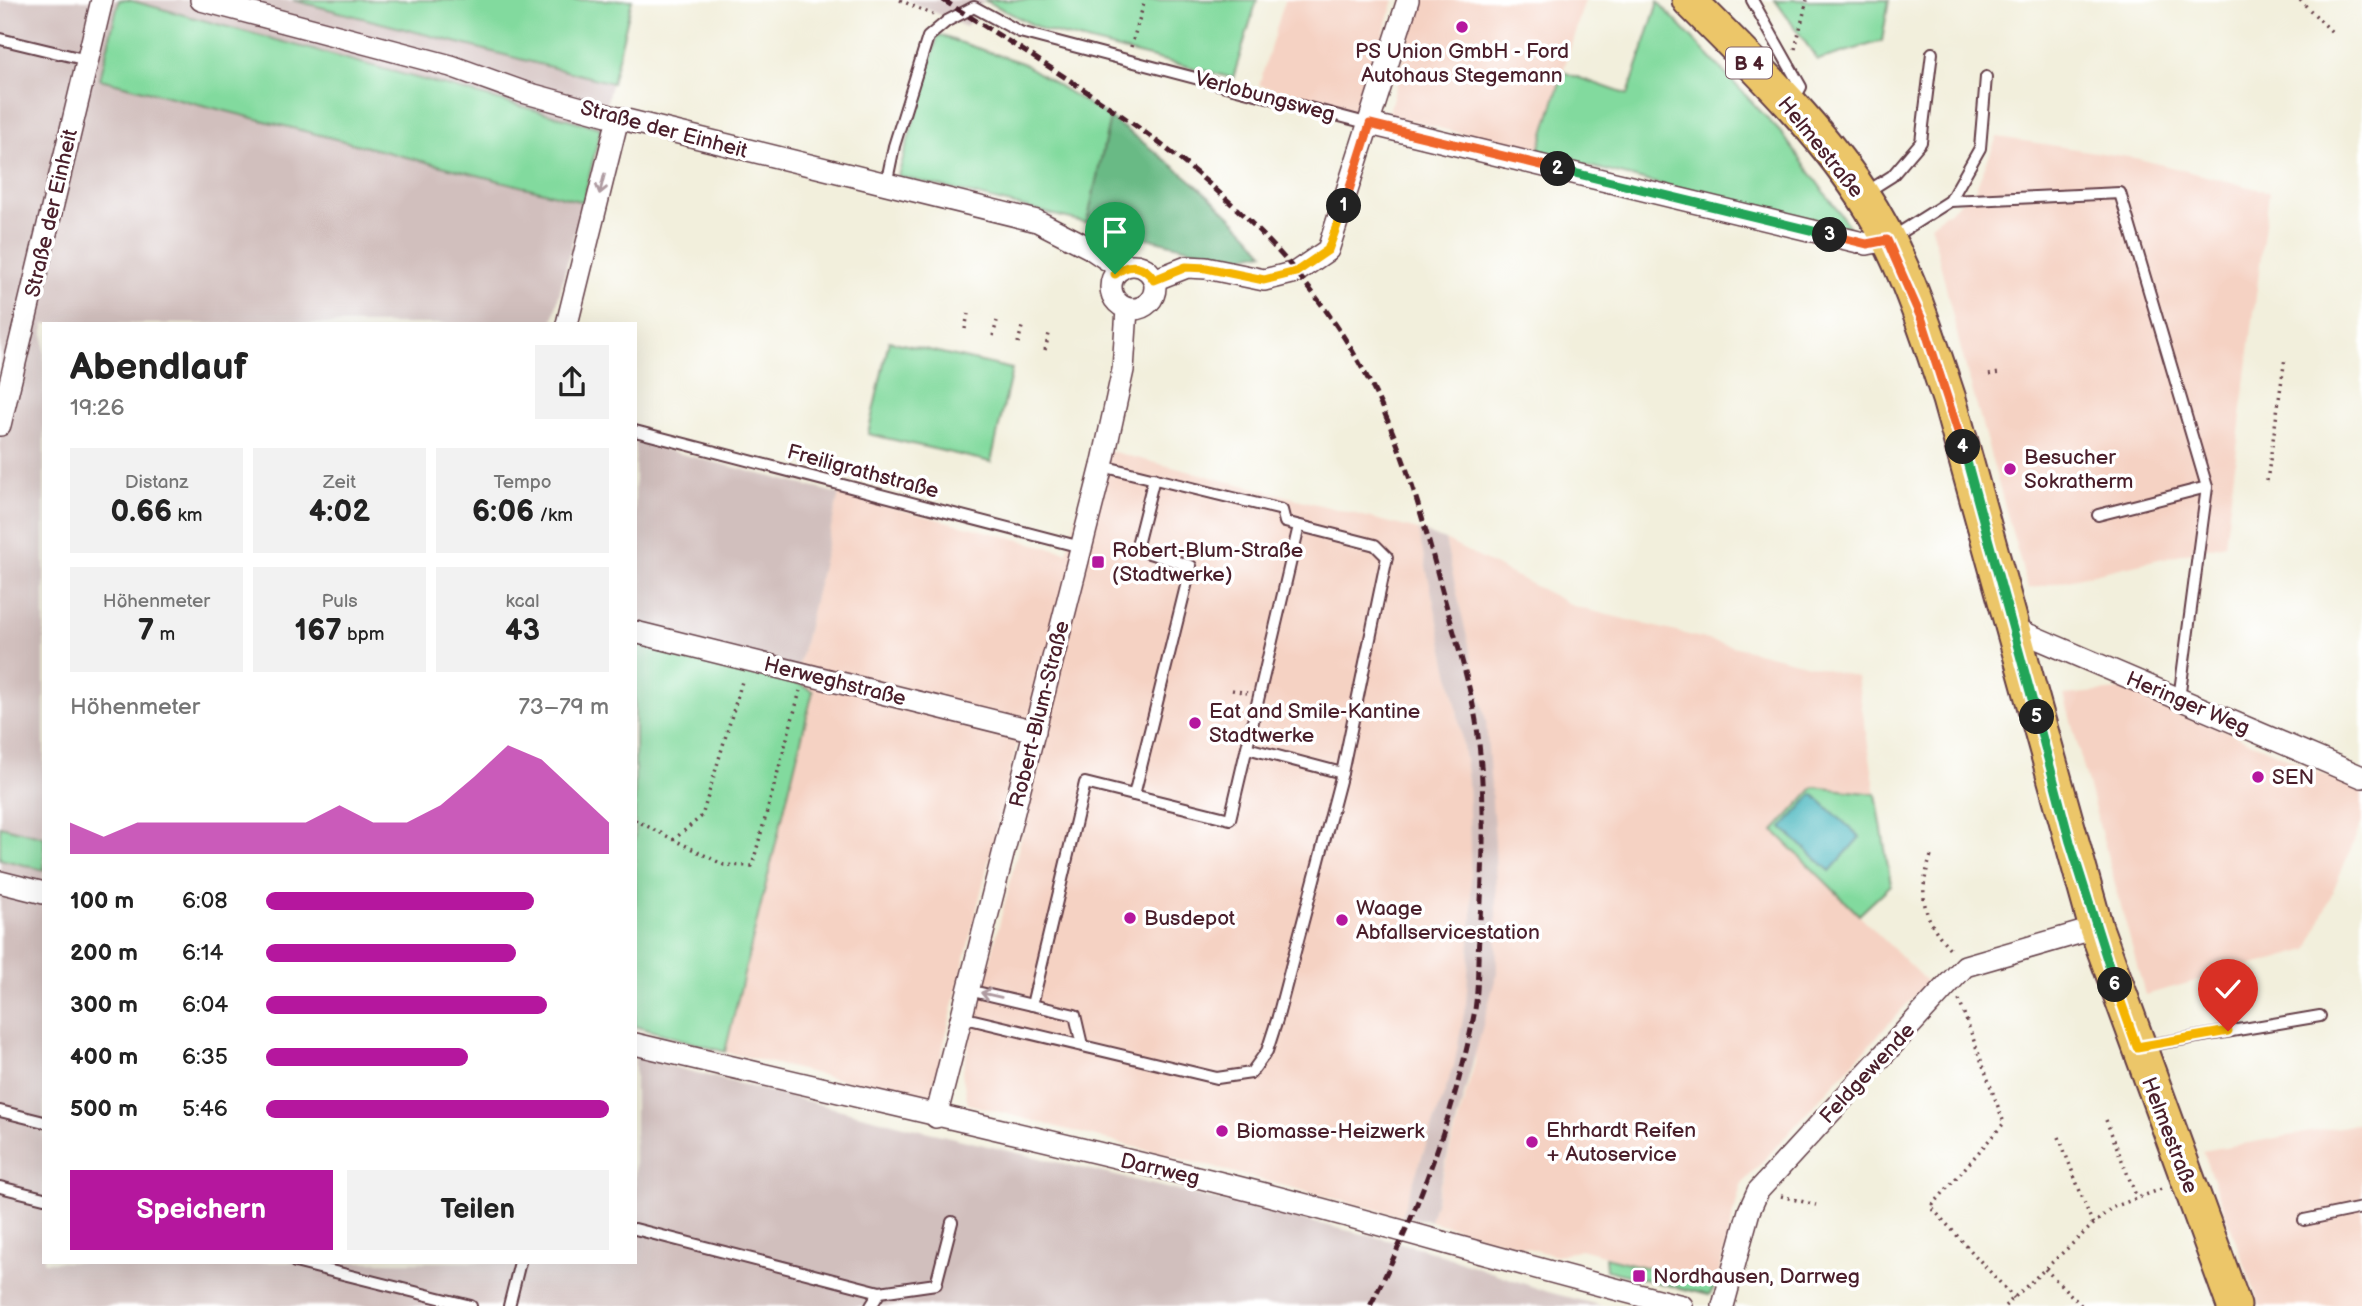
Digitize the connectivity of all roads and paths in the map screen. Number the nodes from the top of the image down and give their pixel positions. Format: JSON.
{"nodes":[{"id":1,"x":102,"y":0,"type":"edge"},
{"id":2,"x":201,"y":0,"type":"edge"},
{"id":3,"x":900,"y":0,"type":"edge"},
{"id":4,"x":1145,"y":0,"type":"edge"},
{"id":5,"x":1408,"y":0,"type":"edge"},
{"id":6,"x":1689,"y":0,"type":"edge"},
{"id":7,"x":1752,"y":0,"type":"edge"},
{"id":8,"x":1807,"y":0,"type":"edge"},
{"id":9,"x":2300,"y":0,"type":"edge"},
{"id":10,"x":947,"y":21,"type":"junction"},
{"id":11,"x":2333,"y":33,"type":"dead end"},
{"id":12,"x":0,"y":39,"type":"edge"},
{"id":13,"x":1932,"y":53,"type":"dead end"},
{"id":14,"x":1128,"y":59,"type":"junction"},
{"id":15,"x":87,"y":60,"type":"junction"},
{"id":16,"x":1791,"y":65,"type":"junction"},
{"id":17,"x":1986,"y":77,"type":"dead end"},
{"id":18,"x":1790,"y":107,"type":"junction"},
{"id":19,"x":618,"y":118,"type":"junction"},
{"id":20,"x":1370,"y":124,"type":"junction"},
{"id":21,"x":886,"y":186,"type":"junction"},
{"id":22,"x":1863,"y":194,"type":"junction"},
{"id":23,"x":1950,"y":201,"type":"junction"},
{"id":24,"x":1887,"y":240,"type":"junction"},
{"id":25,"x":1121,"y":268,"type":"junction"},
{"id":26,"x":1154,"y":280,"type":"junction"},
{"id":27,"x":1127,"y":309,"type":"junction"},
{"id":28,"x":968,"y":314,"type":"dead end"},
{"id":29,"x":997,"y":321,"type":"dead end"},
{"id":30,"x":568,"y":322,"type":"edge"},
{"id":31,"x":1022,"y":327,"type":"dead end"},
{"id":32,"x":965,"y":329,"type":"dead end"},
{"id":33,"x":1049,"y":334,"type":"dead end"},
{"id":34,"x":993,"y":336,"type":"dead end"},
{"id":35,"x":1018,"y":342,"type":"dead end"},
{"id":36,"x":1045,"y":350,"type":"dead end"},
{"id":37,"x":2284,"y":358,"type":"dead end"},
{"id":38,"x":1999,"y":373,"type":"dead end"},
{"id":39,"x":1989,"y":375,"type":"dead end"},
{"id":40,"x":0,"y":425,"type":"edge"},
{"id":41,"x":637,"y":432,"type":"edge"},
{"id":42,"x":1102,"y":466,"type":"junction"},
{"id":43,"x":1154,"y":478,"type":"junction"},
{"id":44,"x":2267,"y":481,"type":"dead end"},
{"id":45,"x":2207,"y":488,"type":"junction"},
{"id":46,"x":2098,"y":515,"type":"dead end"},
{"id":47,"x":1299,"y":526,"type":"junction"},
{"id":48,"x":1082,"y":547,"type":"junction"},
{"id":49,"x":2013,"y":628,"type":"junction"},
{"id":50,"x":637,"y":632,"type":"edge"},
{"id":51,"x":748,"y":659,"type":"junction"},
{"id":52,"x":804,"y":673,"type":"junction"},
{"id":53,"x":1232,"y":690,"type":"dead end"},
{"id":54,"x":1250,"y":694,"type":"dead end"},
{"id":55,"x":2179,"y":699,"type":"junction"},
{"id":56,"x":1035,"y":731,"type":"junction"},
{"id":57,"x":1247,"y":748,"type":"junction"},
{"id":58,"x":1342,"y":773,"type":"junction"},
{"id":59,"x":2362,"y":777,"type":"edge"},
{"id":60,"x":1134,"y":795,"type":"junction"},
{"id":61,"x":637,"y":821,"type":"edge"},
{"id":62,"x":673,"y":840,"type":"junction"},
{"id":63,"x":1931,"y":856,"type":"dead end"},
{"id":64,"x":0,"y":882,"type":"edge"},
{"id":65,"x":42,"y":892,"type":"edge"},
{"id":66,"x":2096,"y":928,"type":"junction"},
{"id":67,"x":1965,"y":966,"type":"junction"},
{"id":68,"x":1948,"y":984,"type":"junction"},
{"id":69,"x":968,"y":990,"type":"junction"},
{"id":70,"x":1032,"y":1005,"type":"junction"},
{"id":71,"x":2320,"y":1016,"type":"dead end"},
{"id":72,"x":961,"y":1017,"type":"junction"},
{"id":73,"x":637,"y":1044,"type":"edge"},
{"id":74,"x":1082,"y":1045,"type":"junction"},
{"id":75,"x":2137,"y":1047,"type":"junction"},
{"id":76,"x":0,"y":1111,"type":"edge"},
{"id":77,"x":936,"y":1117,"type":"junction"},
{"id":78,"x":2106,"y":1120,"type":"dead end"},
{"id":79,"x":42,"y":1122,"type":"edge"},
{"id":80,"x":2059,"y":1137,"type":"dead end"},
{"id":81,"x":0,"y":1187,"type":"edge"},
{"id":82,"x":1758,"y":1191,"type":"junction"},
{"id":83,"x":42,"y":1198,"type":"edge"},
{"id":84,"x":2137,"y":1198,"type":"junction"},
{"id":85,"x":2171,"y":1200,"type":"dead end"},
{"id":86,"x":1816,"y":1205,"type":"dead end"},
{"id":87,"x":2362,"y":1208,"type":"edge"},
{"id":88,"x":2304,"y":1220,"type":"dead end"},
{"id":89,"x":952,"y":1222,"type":"dead end"},
{"id":90,"x":2093,"y":1224,"type":"junction"},
{"id":91,"x":637,"y":1230,"type":"edge"},
{"id":92,"x":303,"y":1264,"type":"edge"},
{"id":93,"x":520,"y":1264,"type":"edge"},
{"id":94,"x":2045,"y":1269,"type":"junction"},
{"id":95,"x":880,"y":1292,"type":"junction"},
{"id":96,"x":2014,"y":1298,"type":"junction"},
{"id":97,"x":471,"y":1306,"type":"edge"},
{"id":98,"x":509,"y":1306,"type":"edge"},
{"id":99,"x":871,"y":1306,"type":"edge"},
{"id":100,"x":1682,"y":1306,"type":"edge"},
{"id":101,"x":1723,"y":1306,"type":"edge"},
{"id":102,"x":2005,"y":1306,"type":"edge"},
{"id":103,"x":2082,"y":1306,"type":"edge"},
{"id":104,"x":2234,"y":1306,"type":"edge"}],
"edges":[{"from":1,"to":15,"type":"street","name":"Straße der Einheit"},
{"from":2,"to":19,"type":"street","name":"Straße der Einheit"},
{"from":3,"to":10,"type":"path"},
{"from":4,"to":14,"type":"path"},
{"from":5,"to":20,"type":"street"},
{"from":6,"to":18,"type":"main road","name":"Helmestraße","number":"B 4"},
{"from":7,"to":16,"type":"lane","name":"Helmestraße"},
{"from":8,"to":16,"type":"path"},
{"from":9,"to":11,"type":"path"},
{"from":10,"to":14,"type":"lane","name":"Verlobungsweg"},
{"from":10,"to":21,"type":"lane"},
{"from":12,"to":15,"type":"lane"},
{"from":13,"to":22,"type":"lane"},
{"from":14,"to":20,"type":"lane","name":"Verlobungsweg"},
{"from":15,"to":40,"type":"street","name":"Straße der Einheit"},
{"from":16,"to":18,"type":"lane"},
{"from":17,"to":23,"type":"lane"},
{"from":18,"to":22,"type":"main road","name":"Helmestraße","number":"B 4"},
{"from":19,"to":21,"type":"street","name":"Straße der Einheit"},
{"from":19,"to":30,"type":"street","one_way":true},
{"from":20,"to":24,"type":"street","name":"Verlobungsweg"},
{"from":20,"to":26,"type":"street"},
{"from":21,"to":25,"type":"street","name":"Straße der Einheit"},
{"from":22,"to":24,"type":"main road","name":"Helmestraße","number":"B 4"},
{"from":23,"to":24,"type":"lane"},
{"from":23,"to":45,"type":"lane"},
{"from":24,"to":49,"type":"main road","name":"Helmestraße","number":"B 4"},
{"from":25,"to":26,"type":"street","name":"Straße der Einheit"},
{"from":25,"to":27,"type":"street"},
{"from":26,"to":27,"type":"street"},
{"from":27,"to":42,"type":"street","name":"Robert-Blum-Straße"},
{"from":28,"to":32,"type":"path"},
{"from":29,"to":34,"type":"path"},
{"from":31,"to":35,"type":"path"},
{"from":33,"to":36,"type":"path"},
{"from":37,"to":44,"type":"path"},
{"from":38,"to":39,"type":"path"},
{"from":41,"to":48,"type":"lane","name":"Freiligrathstraße"},
{"from":42,"to":43,"type":"lane"},
{"from":42,"to":48,"type":"street","name":"Robert-Blum-Straße"},
{"from":43,"to":47,"type":"lane"},
{"from":43,"to":60,"type":"lane"},
{"from":45,"to":46,"type":"lane"},
{"from":45,"to":55,"type":"lane"},
{"from":47,"to":57,"type":"lane"},
{"from":47,"to":58,"type":"lane"},
{"from":48,"to":56,"type":"street","name":"Robert-Blum-Straße"},
{"from":49,"to":55,"type":"street","name":"Heringer Weg"},
{"from":49,"to":66,"type":"main road","name":"Helmestraße","number":"B 4"},
{"from":50,"to":51,"type":"street","name":"Herweghstraße"},
{"from":51,"to":52,"type":"street","name":"Herweghstraße"},
{"from":51,"to":62,"type":"path"},
{"from":52,"to":56,"type":"street","name":"Herweghstraße"},
{"from":52,"to":62,"type":"path"},
{"from":53,"to":54,"type":"path"},
{"from":55,"to":59,"type":"street","name":"Heringer Weg"},
{"from":56,"to":69,"type":"street","name":"Robert-Blum-Straße"},
{"from":57,"to":58,"type":"lane"},
{"from":57,"to":60,"type":"lane"},
{"from":58,"to":74,"type":"lane"},
{"from":60,"to":70,"type":"lane"},
{"from":61,"to":62,"type":"path"},
{"from":63,"to":67,"type":"path"},
{"from":64,"to":65,"type":"street"},
{"from":66,"to":67,"type":"street"},
{"from":66,"to":75,"type":"main road","name":"Helmestraße","number":"B 4"},
{"from":67,"to":68,"type":"street","name":"Feldgewende"},
{"from":68,"to":82,"type":"street","name":"Feldgewende"},
{"from":68,"to":96,"type":"path"},
{"from":70,"to":69,"type":"lane","one_way":true},
{"from":69,"to":72,"type":"street","name":"Robert-Blum-Straße"},
{"from":70,"to":74,"type":"lane"},
{"from":71,"to":75,"type":"lane"},
{"from":72,"to":74,"type":"lane"},
{"from":72,"to":77,"type":"street","name":"Robert-Blum-Straße"},
{"from":73,"to":77,"type":"street","name":"Darrweg"},
{"from":75,"to":104,"type":"main road","name":"Helmestraße","number":"B 4"},
{"from":76,"to":79,"type":"lane"},
{"from":77,"to":100,"type":"street","name":"Darrweg"},
{"from":78,"to":84,"type":"path"},
{"from":80,"to":90,"type":"path"},
{"from":81,"to":83,"type":"lane"},
{"from":82,"to":86,"type":"path"},
{"from":82,"to":101,"type":"street","name":"Feldgewende"},
{"from":84,"to":85,"type":"path"},
{"from":84,"to":90,"type":"path"},
{"from":87,"to":88,"type":"lane"},
{"from":89,"to":95,"type":"lane"},
{"from":90,"to":94,"type":"path"},
{"from":91,"to":95,"type":"lane"},
{"from":92,"to":97,"type":"lane"},
{"from":93,"to":98,"type":"lane"},
{"from":94,"to":96,"type":"path"},
{"from":94,"to":103,"type":"path"},
{"from":95,"to":99,"type":"lane"},
{"from":96,"to":102,"type":"path"}]}
